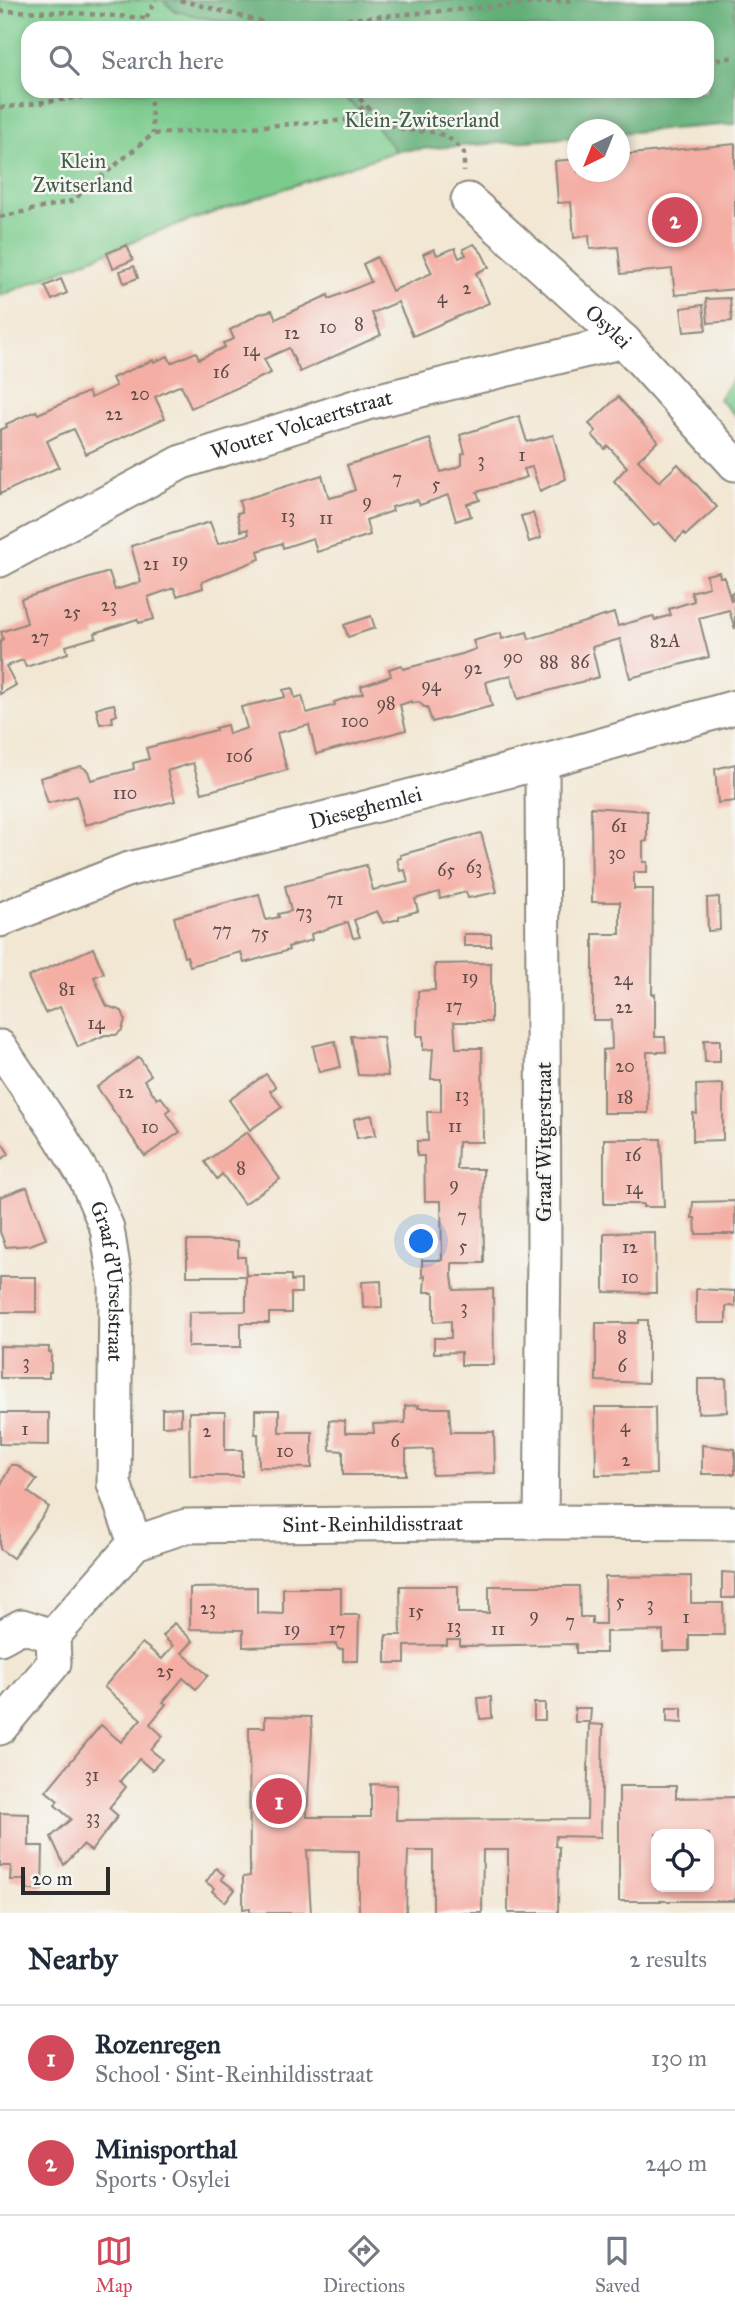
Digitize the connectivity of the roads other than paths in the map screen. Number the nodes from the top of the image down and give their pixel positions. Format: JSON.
{"nodes":[{"id":1,"x":468,"y":200,"type":"road end"},
{"id":2,"x":624,"y":341,"type":"junction"},
{"id":3,"x":735,"y":464,"type":"edge"},
{"id":4,"x":0,"y":560,"type":"edge"},
{"id":5,"x":735,"y":707,"type":"edge"},
{"id":6,"x":542,"y":762,"type":"junction"},
{"id":7,"x":0,"y":920,"type":"edge"},
{"id":8,"x":0,"y":1047,"type":"edge"},
{"id":9,"x":541,"y":1521,"type":"junction"},
{"id":10,"x":735,"y":1524,"type":"edge"},
{"id":11,"x":135,"y":1543,"type":"junction"},
{"id":12,"x":53,"y":1636,"type":"junction"},
{"id":13,"x":0,"y":1638,"type":"edge"},
{"id":14,"x":0,"y":1728,"type":"edge"}],
"edges":[{"from":1,"to":2,"type":"street","name":"Osylei"},
{"from":2,"to":3,"type":"street","name":"Osylei"},
{"from":2,"to":4,"type":"street","name":"Wouter Volcaertstraat"},
{"from":5,"to":6,"type":"street","name":"Dieseghemlei"},
{"from":6,"to":7,"type":"street","name":"Dieseghemlei"},
{"from":6,"to":9,"type":"street","name":"Graaf Witgerstraat"},
{"from":8,"to":11,"type":"street","name":"Graaf d'Urselstraat"},
{"from":9,"to":10,"type":"street","name":"Sint-Reinhildisstraat"},
{"from":9,"to":11,"type":"street","name":"Sint-Reinhildisstraat"},
{"from":11,"to":12,"type":"street","name":"Sint-Reinhildisstraat"},
{"from":12,"to":13,"type":"street"},
{"from":12,"to":14,"type":"street"}]}
